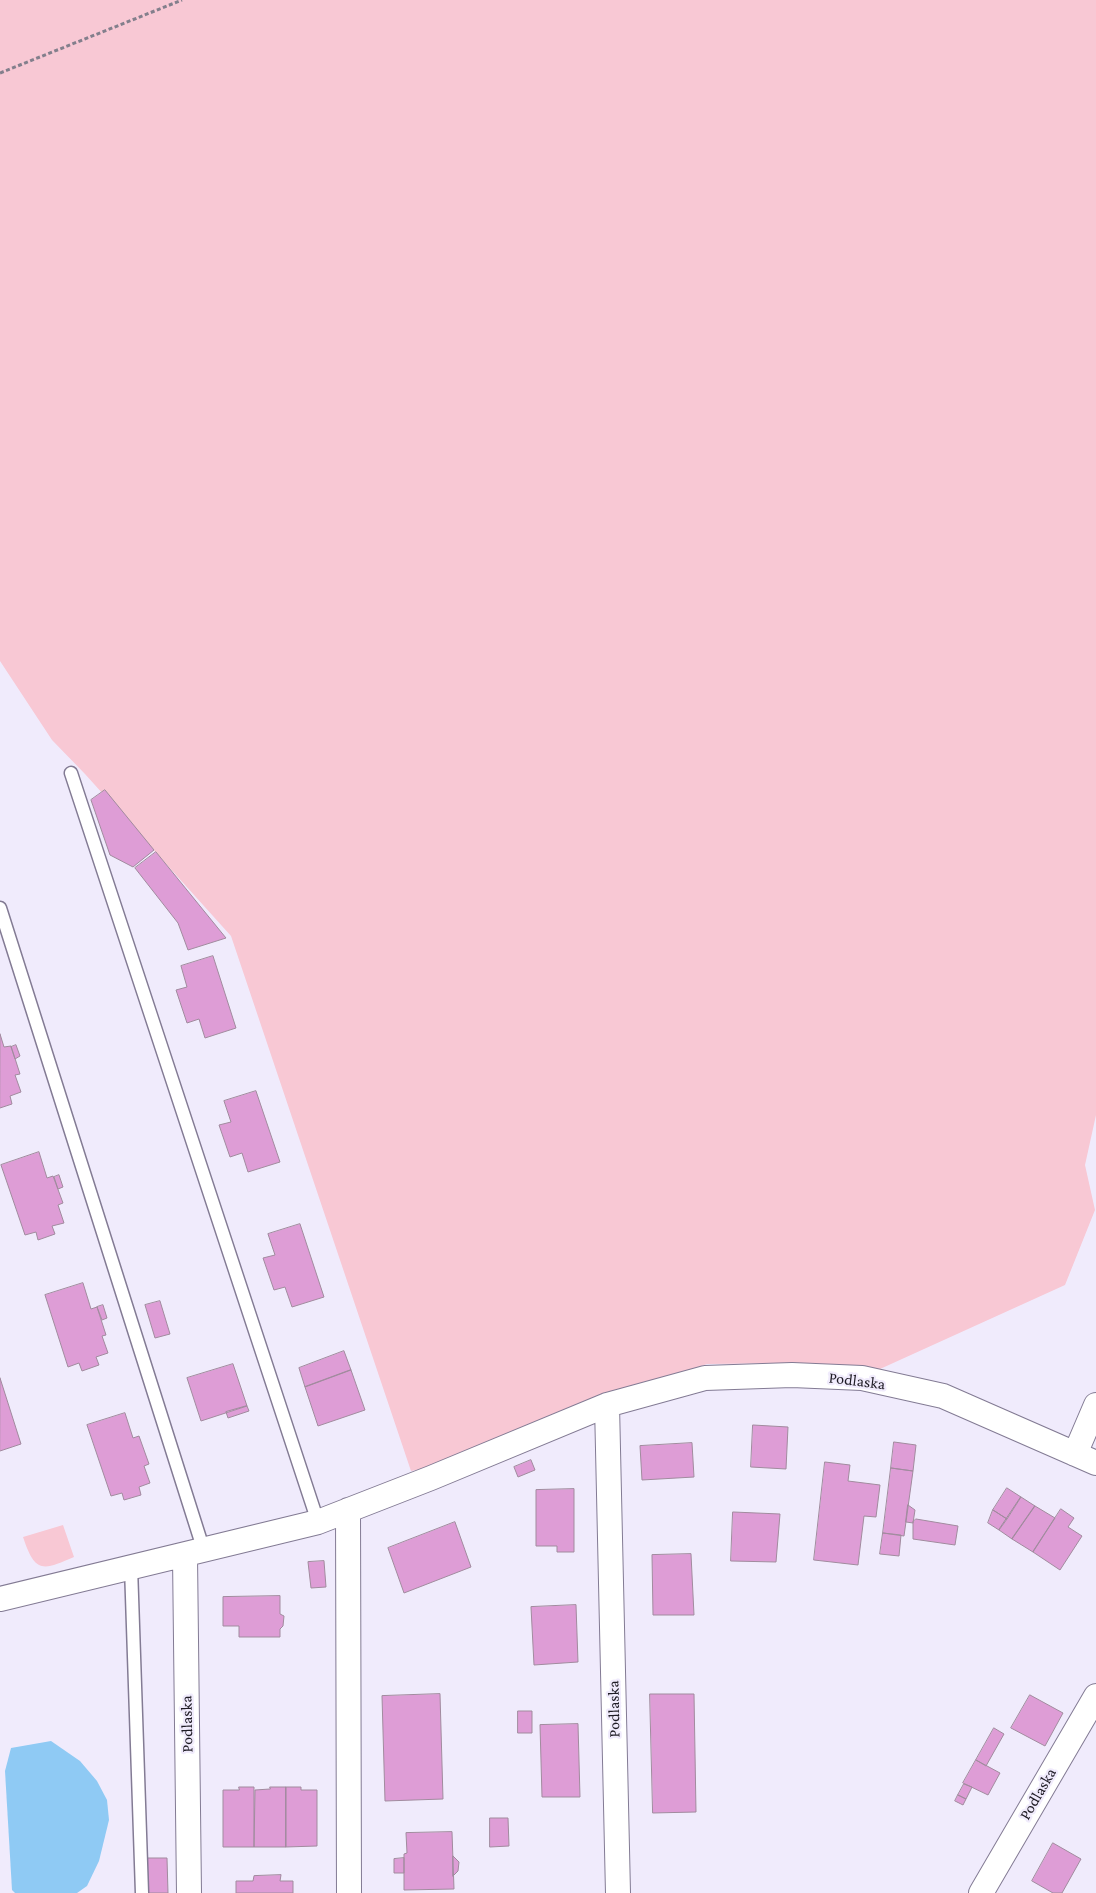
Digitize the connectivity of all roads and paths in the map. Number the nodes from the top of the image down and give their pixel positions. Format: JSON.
{"nodes":[{"id":1,"x":182,"y":0,"type":"edge"},
{"id":2,"x":0,"y":73,"type":"edge"},
{"id":3,"x":71,"y":773,"type":"dead end"},
{"id":4,"x":0,"y":908,"type":"edge"},
{"id":5,"x":607,"y":1405,"type":"junction"},
{"id":6,"x":1096,"y":1405,"type":"edge"},
{"id":7,"x":1086,"y":1459,"type":"edge"},
{"id":8,"x":348,"y":1510,"type":"junction"},
{"id":9,"x":318,"y":1522,"type":"junction"},
{"id":10,"x":195,"y":1553,"type":"junction"},
{"id":11,"x":131,"y":1567,"type":"junction"},
{"id":12,"x":0,"y":1599,"type":"edge"},
{"id":13,"x":1096,"y":1696,"type":"edge"},
{"id":14,"x":142,"y":1893,"type":"edge"},
{"id":15,"x":189,"y":1893,"type":"edge"},
{"id":16,"x":349,"y":1893,"type":"edge"},
{"id":17,"x":618,"y":1893,"type":"edge"},
{"id":18,"x":981,"y":1893,"type":"edge"}],
"edges":[{"from":1,"to":2,"type":"path"},
{"from":3,"to":9,"type":"lane"},
{"from":4,"to":10,"type":"lane"},
{"from":5,"to":7,"type":"street","name":"Podlaska"},
{"from":5,"to":8,"type":"street","name":"Podlaska"},
{"from":5,"to":17,"type":"street","name":"Podlaska"},
{"from":6,"to":7,"type":"street"},
{"from":8,"to":9,"type":"street","name":"Podlaska"},
{"from":8,"to":16,"type":"street"},
{"from":9,"to":10,"type":"street","name":"Podlaska"},
{"from":10,"to":11,"type":"street","name":"Podlaska"},
{"from":10,"to":15,"type":"street","name":"Podlaska"},
{"from":11,"to":12,"type":"street","name":"Podlaska"},
{"from":11,"to":14,"type":"lane"},
{"from":13,"to":18,"type":"street","name":"Podlaska"}]}
